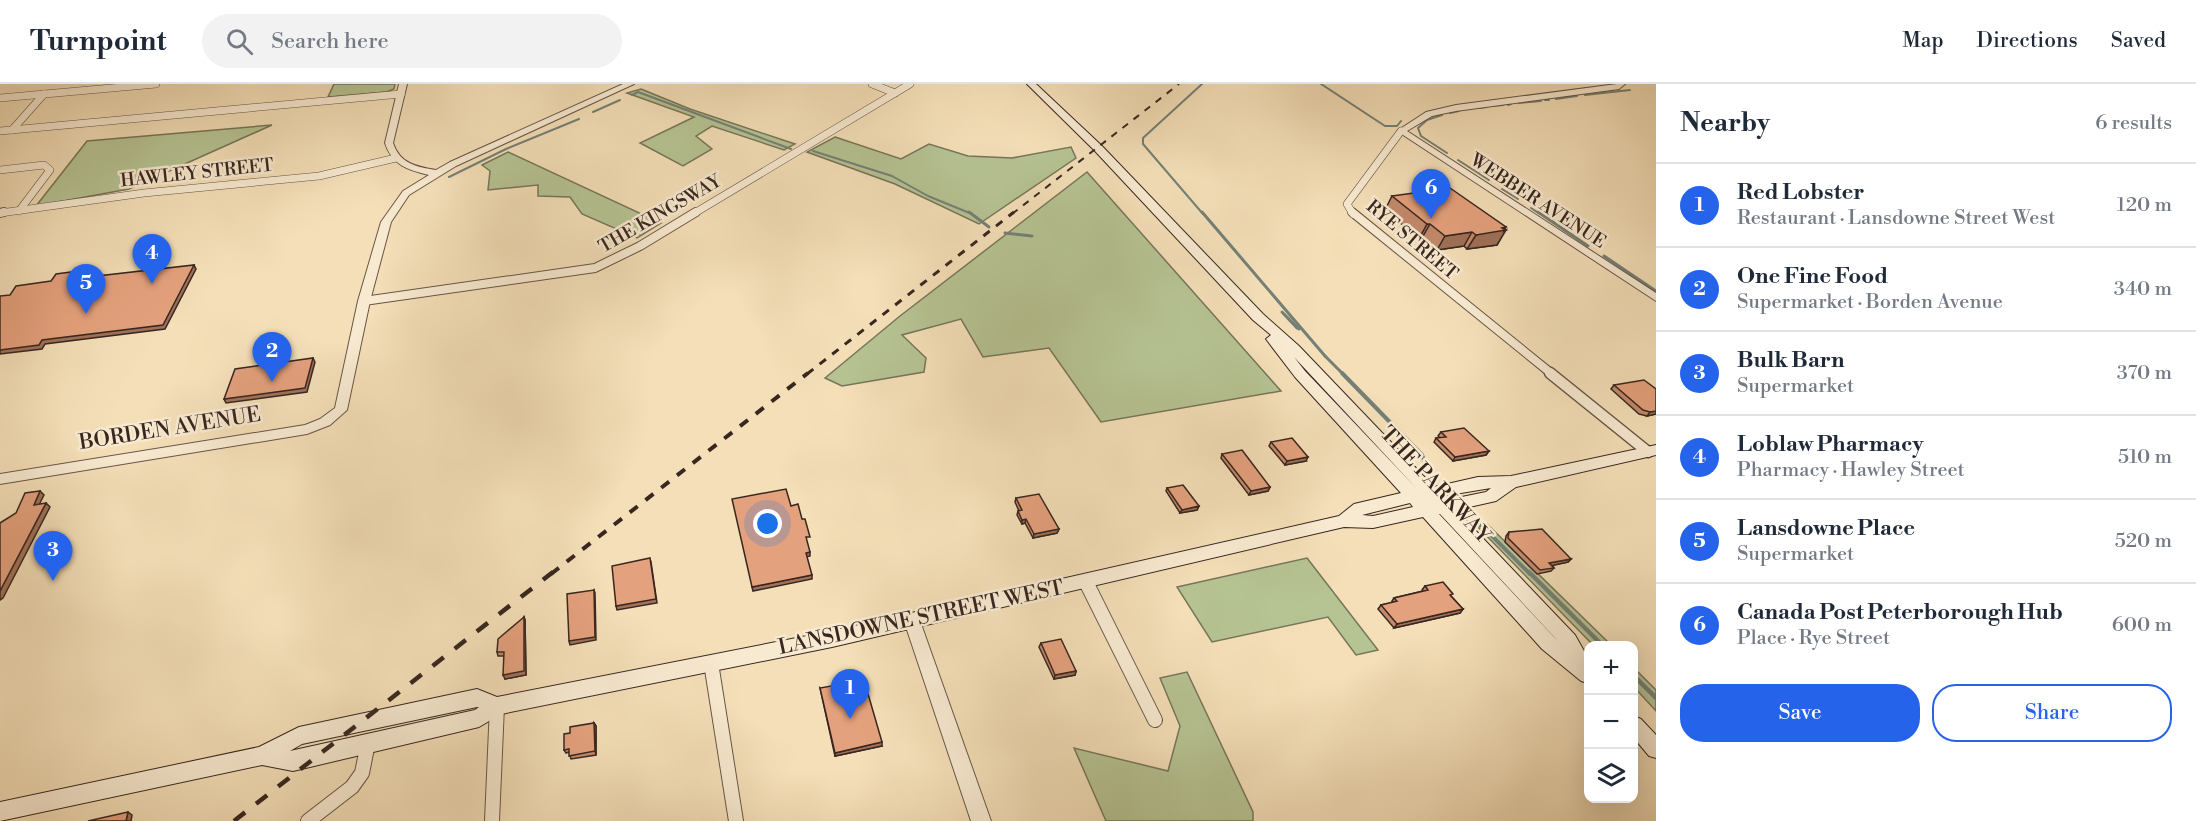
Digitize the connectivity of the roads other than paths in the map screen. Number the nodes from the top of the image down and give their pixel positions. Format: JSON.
{"nodes":[{"id":1,"x":156,"y":84,"type":"edge"},
{"id":2,"x":403,"y":84,"type":"edge"},
{"id":3,"x":630,"y":84,"type":"edge"},
{"id":4,"x":872,"y":84,"type":"edge"},
{"id":5,"x":910,"y":84,"type":"edge"},
{"id":6,"x":1620,"y":85,"type":"edge"},
{"id":7,"x":1036,"y":86,"type":"edge"},
{"id":8,"x":895,"y":93,"type":"junction"},
{"id":9,"x":44,"y":94,"type":"junction"},
{"id":10,"x":401,"y":94,"type":"junction"},
{"id":11,"x":0,"y":98,"type":"edge"},
{"id":12,"x":12,"y":130,"type":"junction"},
{"id":13,"x":0,"y":131,"type":"edge"},
{"id":14,"x":1401,"y":131,"type":"junction"},
{"id":15,"x":396,"y":158,"type":"junction"},
{"id":16,"x":406,"y":167,"type":"junction"},
{"id":17,"x":0,"y":170,"type":"edge"},
{"id":18,"x":435,"y":173,"type":"junction"},
{"id":19,"x":406,"y":193,"type":"junction"},
{"id":20,"x":19,"y":211,"type":"junction"},
{"id":21,"x":0,"y":213,"type":"edge"},
{"id":22,"x":1656,"y":298,"type":"edge"},
{"id":23,"x":364,"y":301,"type":"junction"},
{"id":24,"x":1258,"y":317,"type":"junction"},
{"id":25,"x":1652,"y":451,"type":"edge"},
{"id":26,"x":0,"y":479,"type":"edge"},
{"id":27,"x":1511,"y":482,"type":"junction"},
{"id":28,"x":1430,"y":493,"type":"junction"},
{"id":29,"x":1413,"y":497,"type":"junction"},
{"id":30,"x":1435,"y":509,"type":"junction"},
{"id":31,"x":1344,"y":521,"type":"junction"},
{"id":32,"x":1086,"y":582,"type":"junction"},
{"id":33,"x":912,"y":621,"type":"junction"},
{"id":34,"x":711,"y":663,"type":"junction"},
{"id":35,"x":1584,"y":672,"type":"edge"},
{"id":36,"x":497,"y":706,"type":"junction"},
{"id":37,"x":1155,"y":720,"type":"dead end"},
{"id":38,"x":1638,"y":729,"type":"edge"},
{"id":39,"x":368,"y":743,"type":"junction"},
{"id":40,"x":1656,"y":749,"type":"edge"},
{"id":41,"x":262,"y":756,"type":"junction"},
{"id":42,"x":0,"y":812,"type":"edge"},
{"id":43,"x":308,"y":821,"type":"edge"},
{"id":44,"x":492,"y":821,"type":"edge"},
{"id":45,"x":735,"y":821,"type":"edge"},
{"id":46,"x":981,"y":821,"type":"edge"}],
"edges":[{"from":1,"to":9,"type":"street"},
{"from":2,"to":10,"type":"street"},
{"from":3,"to":18,"type":"street"},
{"from":4,"to":8,"type":"street"},
{"from":5,"to":8,"type":"street","name":"THE KINGSWAY"},
{"from":6,"to":14,"type":"street","name":"RYE STREET"},
{"from":7,"to":24,"type":"main road","name":"THE PARKWAY"},
{"from":8,"to":23,"type":"street","name":"THE KINGSWAY"},
{"from":9,"to":11,"type":"street"},
{"from":9,"to":12,"type":"street"},
{"from":10,"to":12,"type":"street"},
{"from":10,"to":15,"type":"street"},
{"from":12,"to":13,"type":"street"},
{"from":14,"to":22,"type":"street","name":"WEBBER AVENUE"},
{"from":14,"to":25,"type":"street","name":"RYE STREET"},
{"from":15,"to":16,"type":"street"},
{"from":15,"to":20,"type":"street","name":"HAWLEY STREET"},
{"from":16,"to":18,"type":"street"},
{"from":16,"to":19,"type":"street"},
{"from":17,"to":20,"type":"street"},
{"from":18,"to":19,"type":"street"},
{"from":19,"to":23,"type":"street"},
{"from":20,"to":21,"type":"street","name":"HAWLEY STREET"},
{"from":23,"to":26,"type":"street","name":"BORDEN AVENUE"},
{"from":24,"to":28,"type":"main road","name":"THE PARKWAY"},
{"from":24,"to":29,"type":"main road","name":"THE PARKWAY"},
{"from":25,"to":27,"type":"main road","name":"LANSDOWNE STREET WEST"},
{"from":27,"to":28,"type":"main road","name":"LANSDOWNE STREET WEST"},
{"from":27,"to":30,"type":"main road","name":"LANSDOWNE STREET WEST"},
{"from":28,"to":29,"type":"main road","name":"LANSDOWNE STREET WEST"},
{"from":28,"to":30,"type":"main road","name":"THE PARKWAY"},
{"from":29,"to":30,"type":"main road","name":"THE PARKWAY"},
{"from":29,"to":31,"type":"main road","name":"LANSDOWNE STREET WEST"},
{"from":30,"to":31,"type":"main road","name":"LANSDOWNE STREET WEST"},
{"from":30,"to":35,"type":"main road","name":"THE PARKWAY"},
{"from":31,"to":32,"type":"main road","name":"LANSDOWNE STREET WEST"},
{"from":32,"to":33,"type":"main road","name":"LANSDOWNE STREET WEST"},
{"from":32,"to":37,"type":"street"},
{"from":33,"to":34,"type":"main road","name":"LANSDOWNE STREET WEST"},
{"from":33,"to":46,"type":"street"},
{"from":34,"to":36,"type":"main road","name":"LANSDOWNE STREET WEST"},
{"from":34,"to":45,"type":"street"},
{"from":36,"to":39,"type":"main road","name":"LANSDOWNE STREET WEST"},
{"from":36,"to":41,"type":"main road","name":"LANSDOWNE STREET WEST"},
{"from":36,"to":44,"type":"street"},
{"from":38,"to":40,"type":"main road"},
{"from":39,"to":41,"type":"main road","name":"LANSDOWNE STREET WEST"},
{"from":39,"to":43,"type":"street"},
{"from":41,"to":42,"type":"main road","name":"LANSDOWNE STREET WEST"}]}
